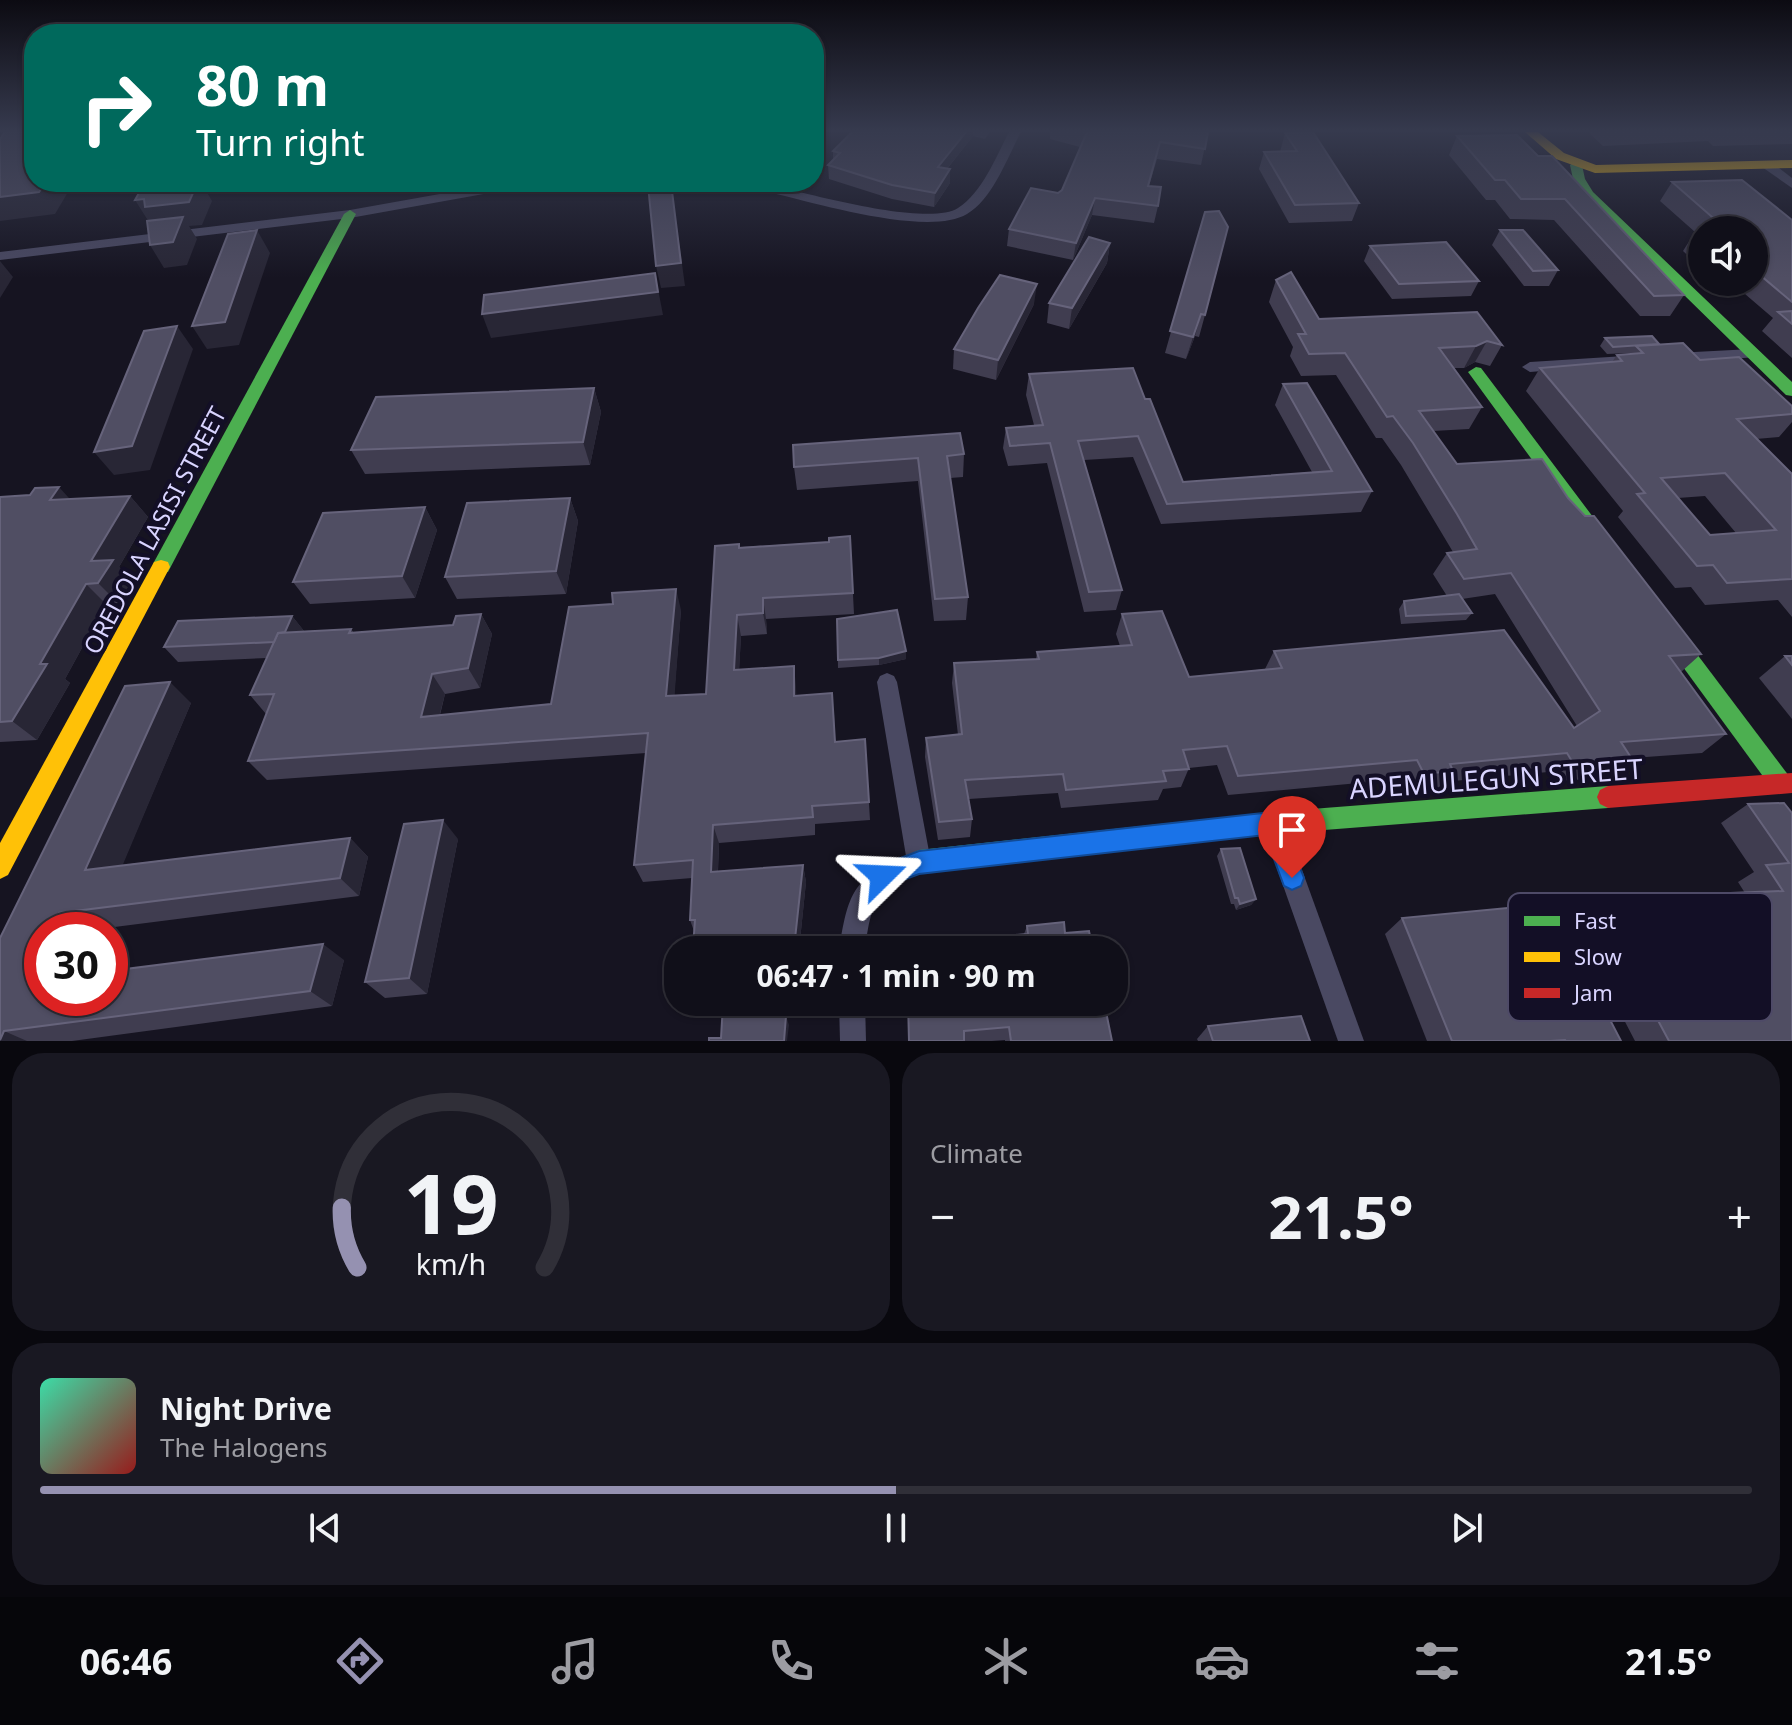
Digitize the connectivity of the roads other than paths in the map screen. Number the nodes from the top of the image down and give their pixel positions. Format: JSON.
{"nodes":[{"id":1,"x":985,"y":181,"type":"edge"},
{"id":2,"x":1580,"y":181,"type":"edge"},
{"id":3,"x":472,"y":192,"type":"edge"},
{"id":4,"x":790,"y":192,"type":"edge"},
{"id":5,"x":350,"y":214,"type":"junction"},
{"id":6,"x":0,"y":256,"type":"edge"},
{"id":7,"x":1752,"y":354,"type":"junction"},
{"id":8,"x":1530,"y":367,"type":"dead end"},
{"id":9,"x":1476,"y":372,"type":"dead end"},
{"id":10,"x":1792,"y":391,"type":"edge"},
{"id":11,"x":1606,"y":547,"type":"edge"},
{"id":12,"x":1661,"y":621,"type":"edge"},
{"id":13,"x":887,"y":682,"type":"dead end"},
{"id":14,"x":1787,"y":783,"type":"edge"},
{"id":15,"x":1273,"y":823,"type":"junction"},
{"id":16,"x":919,"y":862,"type":"junction"},
{"id":17,"x":0,"y":867,"type":"edge"},
{"id":18,"x":855,"y":936,"type":"edge"},
{"id":19,"x":852,"y":1016,"type":"edge"},
{"id":20,"x":853,"y":1041,"type":"edge"},
{"id":21,"x":1351,"y":1041,"type":"edge"}],
"edges":[{"from":1,"to":4,"type":"street"},
{"from":2,"to":7,"type":"street"},
{"from":3,"to":5,"type":"street"},
{"from":5,"to":6,"type":"street"},
{"from":5,"to":17,"type":"street","name":"OREDOLA LASISI STREET"},
{"from":7,"to":8,"type":"street"},
{"from":7,"to":10,"type":"street"},
{"from":9,"to":11,"type":"street"},
{"from":12,"to":14,"type":"street"},
{"from":13,"to":16,"type":"street"},
{"from":14,"to":15,"type":"street","name":"ADEMULEGUN STREET"},
{"from":15,"to":16,"type":"street","name":"ADEMULEGUN STREET"},
{"from":15,"to":21,"type":"street"},
{"from":16,"to":18,"type":"street"},
{"from":19,"to":20,"type":"street"}]}
